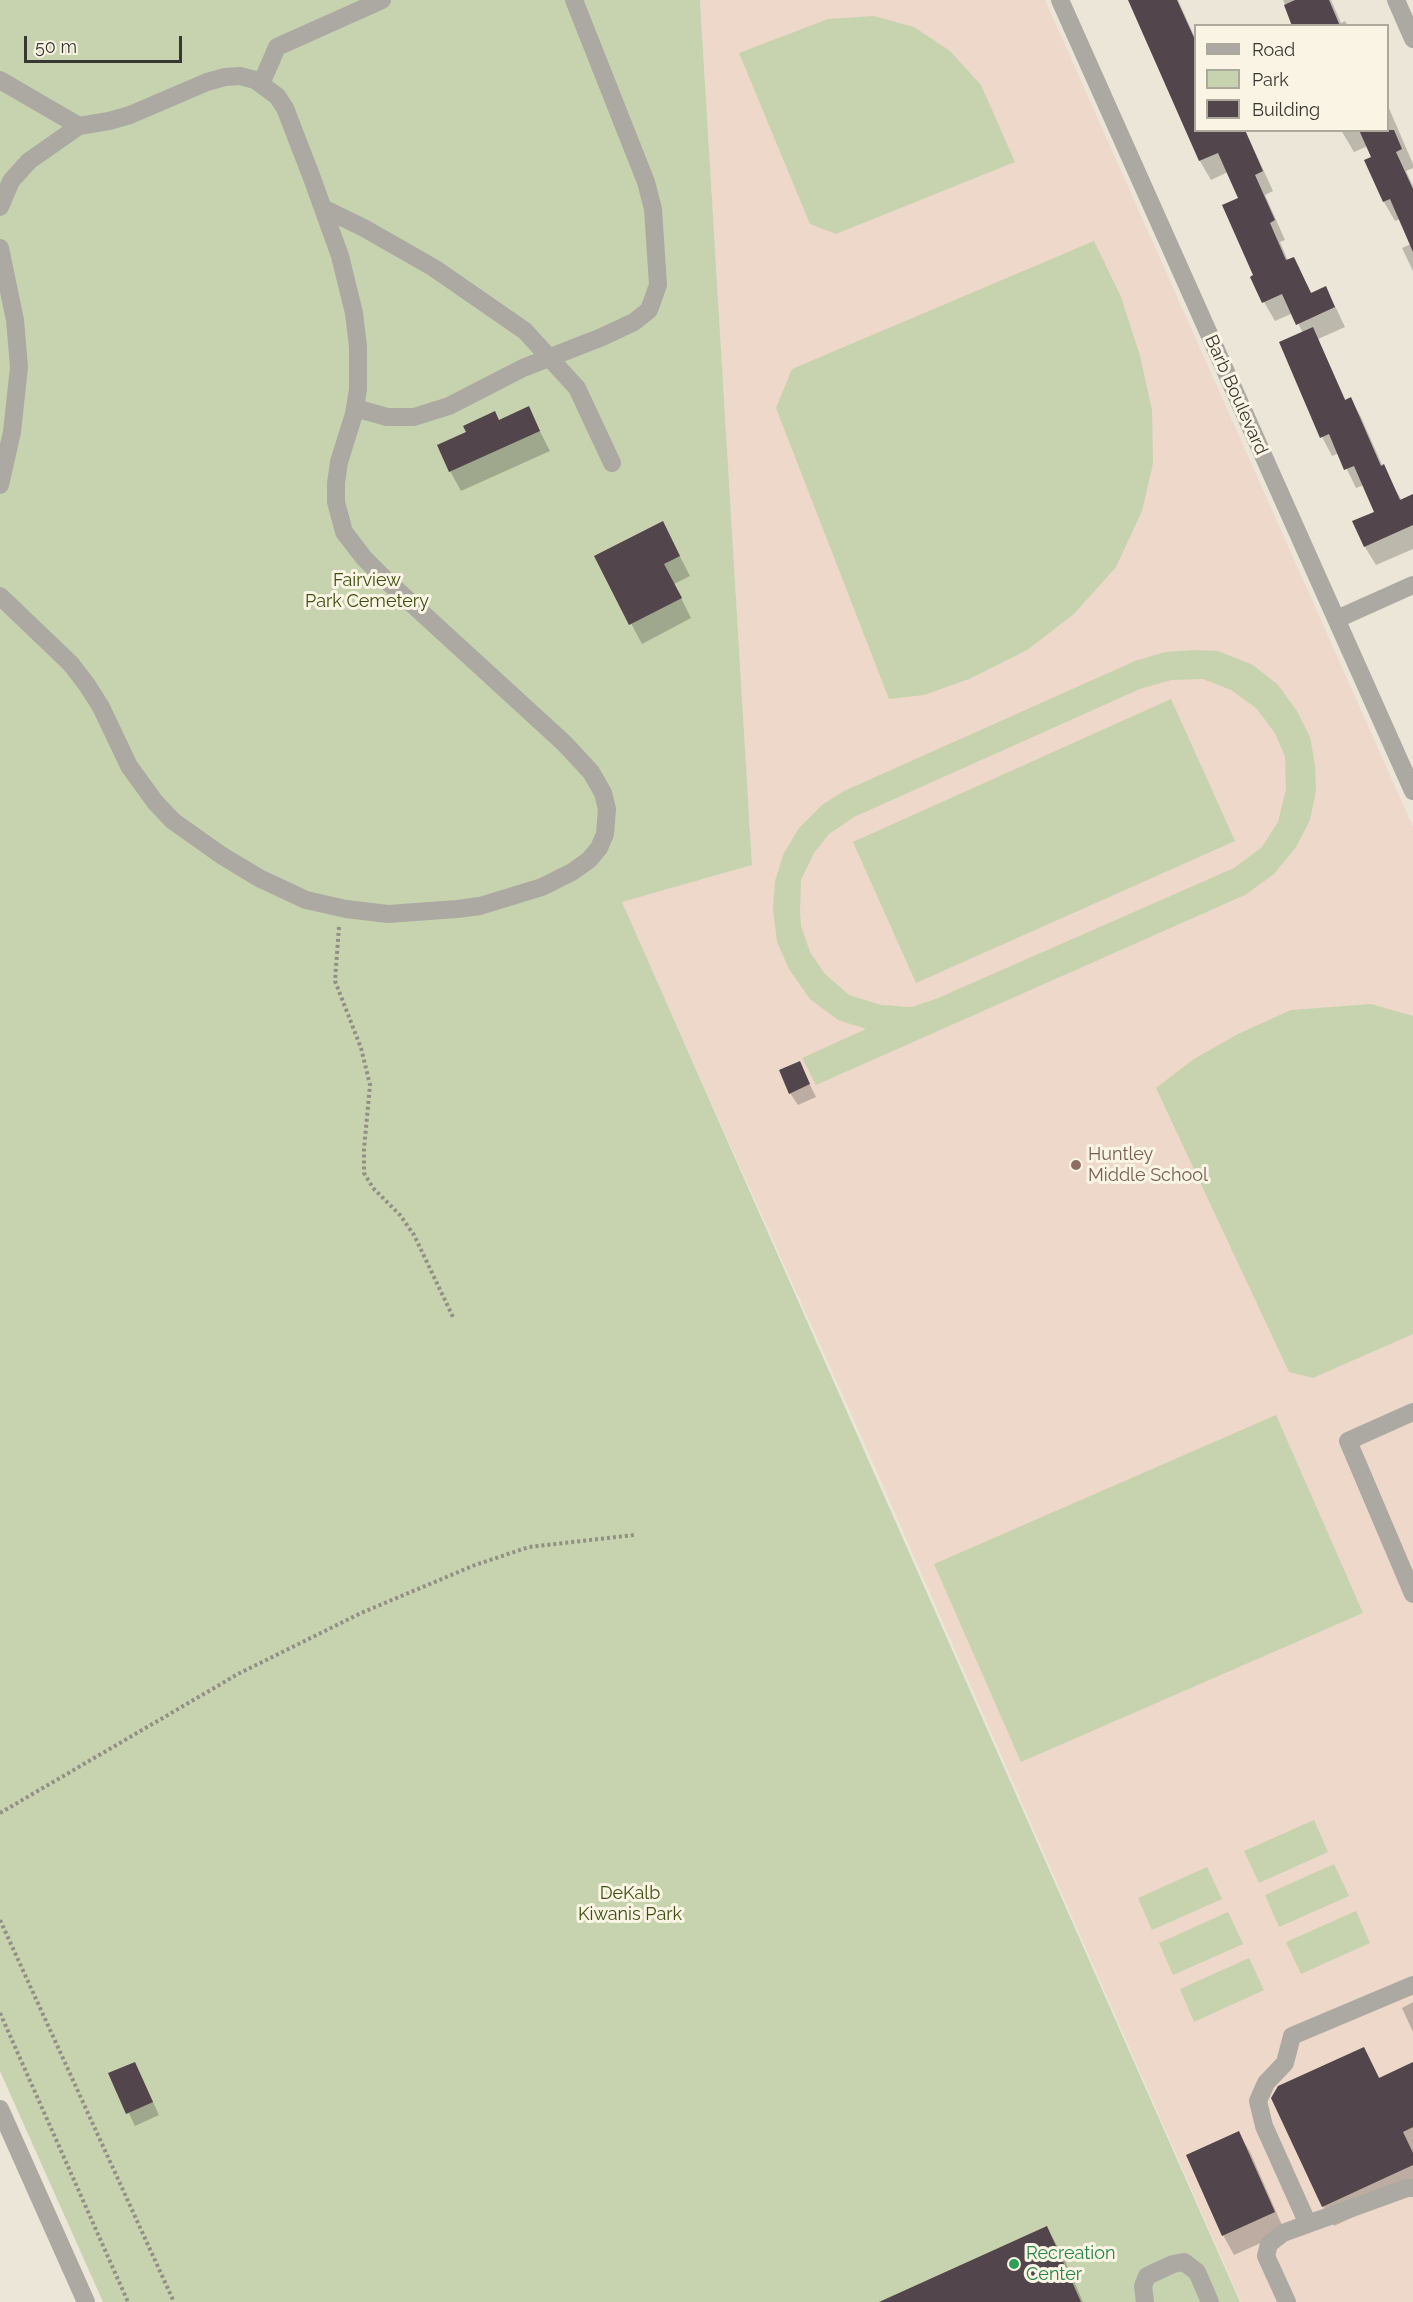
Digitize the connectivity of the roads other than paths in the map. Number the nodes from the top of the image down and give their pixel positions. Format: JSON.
{"nodes":[{"id":1,"x":382,"y":0,"type":"edge"},
{"id":2,"x":574,"y":0,"type":"edge"},
{"id":3,"x":1060,"y":0,"type":"edge"},
{"id":4,"x":1396,"y":0,"type":"edge"},
{"id":5,"x":1413,"y":39,"type":"edge"},
{"id":6,"x":0,"y":80,"type":"edge"},
{"id":7,"x":261,"y":84,"type":"junction"},
{"id":8,"x":79,"y":126,"type":"junction"},
{"id":9,"x":0,"y":207,"type":"edge"},
{"id":10,"x":323,"y":208,"type":"junction"},
{"id":11,"x":0,"y":248,"type":"edge"},
{"id":12,"x":551,"y":357,"type":"junction"},
{"id":13,"x":355,"y":408,"type":"junction"},
{"id":14,"x":612,"y":463,"type":"dead end"},
{"id":15,"x":0,"y":485,"type":"edge"},
{"id":16,"x":1413,"y":585,"type":"edge"},
{"id":17,"x":0,"y":596,"type":"edge"},
{"id":18,"x":1336,"y":620,"type":"junction"},
{"id":19,"x":1413,"y":791,"type":"edge"},
{"id":20,"x":1413,"y":1412,"type":"edge"},
{"id":21,"x":1413,"y":1594,"type":"edge"},
{"id":22,"x":1413,"y":1985,"type":"edge"},
{"id":23,"x":0,"y":2109,"type":"edge"},
{"id":24,"x":1413,"y":2188,"type":"edge"},
{"id":25,"x":1308,"y":2224,"type":"junction"},
{"id":26,"x":86,"y":2302,"type":"edge"},
{"id":27,"x":1145,"y":2302,"type":"edge"},
{"id":28,"x":1210,"y":2302,"type":"edge"},
{"id":29,"x":1287,"y":2302,"type":"edge"}],
"edges":[{"from":1,"to":7,"type":"street"},
{"from":2,"to":12,"type":"street"},
{"from":3,"to":18,"type":"street","name":"Barb Boulevard"},
{"from":4,"to":5,"type":"street"},
{"from":6,"to":8,"type":"street"},
{"from":7,"to":8,"type":"street"},
{"from":7,"to":10,"type":"street"},
{"from":8,"to":9,"type":"street"},
{"from":10,"to":12,"type":"street"},
{"from":10,"to":13,"type":"street"},
{"from":11,"to":15,"type":"street"},
{"from":12,"to":13,"type":"street"},
{"from":12,"to":14,"type":"street"},
{"from":13,"to":17,"type":"street"},
{"from":16,"to":18,"type":"street"},
{"from":18,"to":19,"type":"street","name":"Barb Boulevard"},
{"from":20,"to":21,"type":"street"},
{"from":22,"to":25,"type":"street"},
{"from":23,"to":26,"type":"street"},
{"from":24,"to":25,"type":"street"},
{"from":25,"to":29,"type":"street"},
{"from":27,"to":28,"type":"street"}]}
